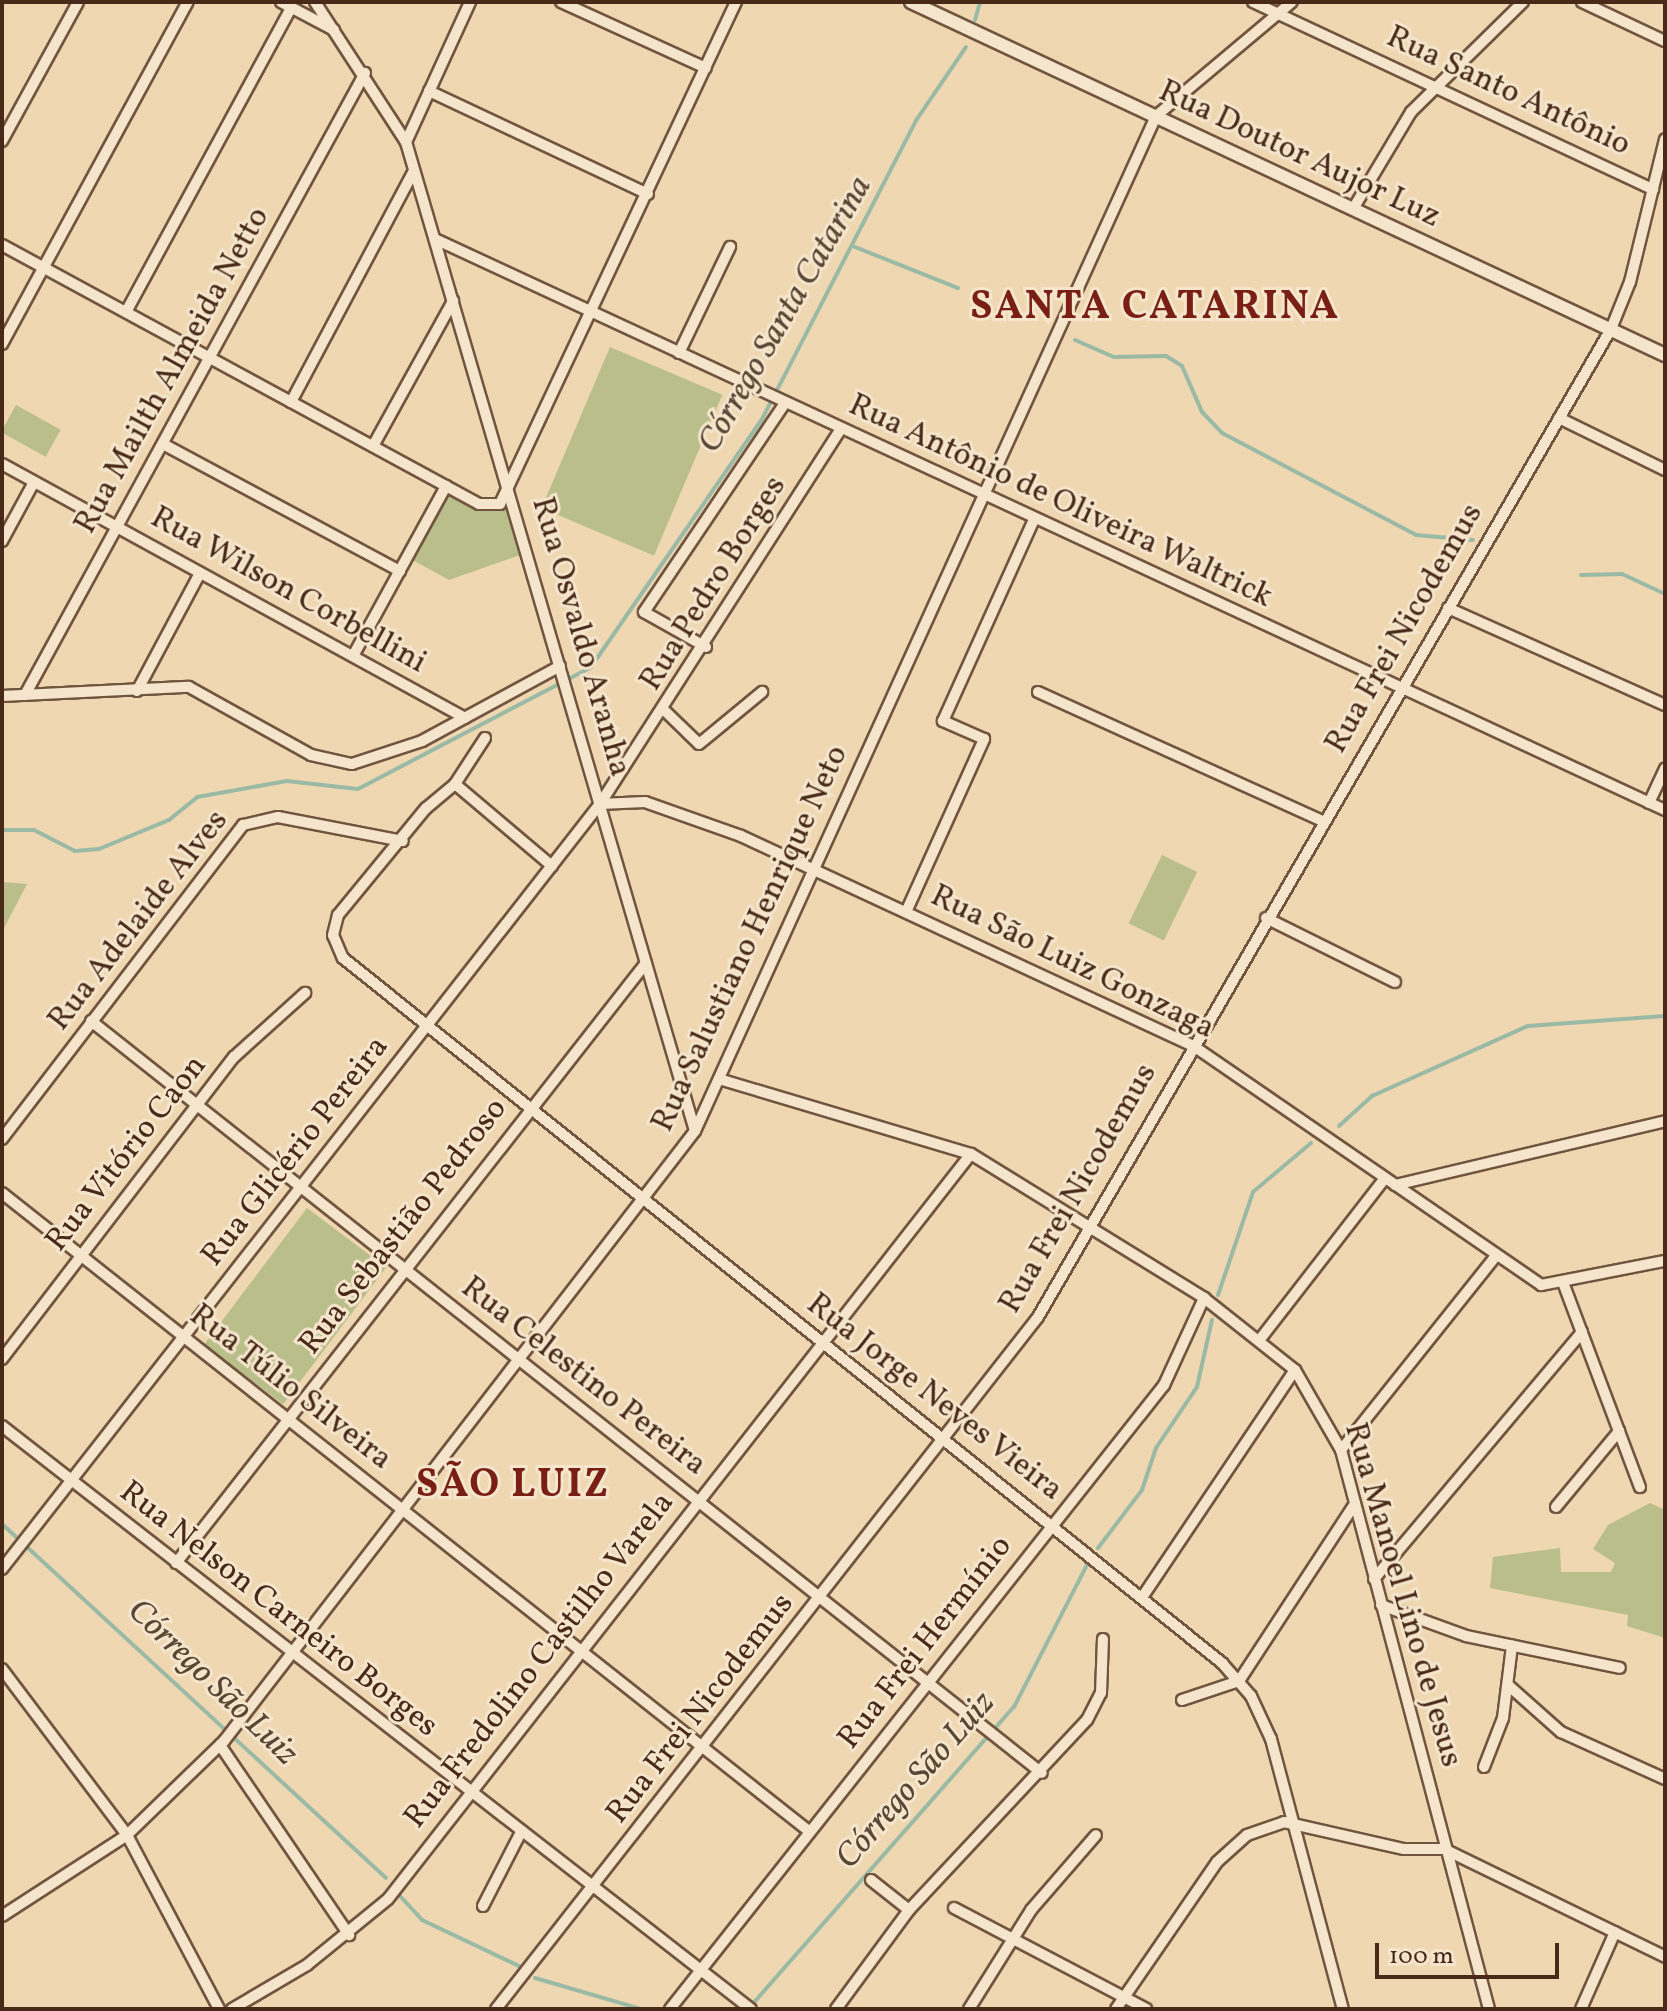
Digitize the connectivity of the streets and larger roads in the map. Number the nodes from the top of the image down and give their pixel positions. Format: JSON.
{"nodes":[{"id":1,"x":78,"y":2,"type":"edge"},
{"id":2,"x":188,"y":2,"type":"edge"},
{"id":3,"x":315,"y":2,"type":"edge"},
{"id":4,"x":470,"y":2,"type":"edge"},
{"id":5,"x":561,"y":2,"type":"edge"},
{"id":6,"x":736,"y":2,"type":"edge"},
{"id":7,"x":911,"y":2,"type":"edge"},
{"id":8,"x":1253,"y":2,"type":"edge"},
{"id":9,"x":1292,"y":2,"type":"edge"},
{"id":10,"x":1523,"y":2,"type":"edge"},
{"id":11,"x":1582,"y":2,"type":"edge"},
{"id":12,"x":286,"y":5,"type":"edge"},
{"id":13,"x":1281,"y":15,"type":"junction"},
{"id":14,"x":336,"y":31,"type":"junction"},
{"id":15,"x":1665,"y":41,"type":"edge"},
{"id":16,"x":706,"y":68,"type":"junction"},
{"id":17,"x":365,"y":73,"type":"junction"},
{"id":18,"x":1437,"y":88,"type":"junction"},
{"id":19,"x":429,"y":91,"type":"junction"},
{"id":20,"x":1156,"y":116,"type":"junction"},
{"id":21,"x":1665,"y":139,"type":"edge"},
{"id":22,"x":2,"y":141,"type":"edge"},
{"id":23,"x":406,"y":142,"type":"junction"},
{"id":24,"x":414,"y":171,"type":"junction"},
{"id":25,"x":1653,"y":189,"type":"junction"},
{"id":26,"x":648,"y":194,"type":"junction"},
{"id":27,"x":1353,"y":209,"type":"junction"},
{"id":28,"x":435,"y":239,"type":"junction"},
{"id":29,"x":2,"y":245,"type":"edge"},
{"id":30,"x":730,"y":247,"type":"dead end"},
{"id":31,"x":43,"y":267,"type":"junction"},
{"id":32,"x":453,"y":301,"type":"junction"},
{"id":33,"x":126,"y":312,"type":"junction"},
{"id":34,"x":593,"y":313,"type":"junction"},
{"id":35,"x":1611,"y":329,"type":"junction"},
{"id":36,"x":2,"y":344,"type":"edge"},
{"id":37,"x":679,"y":353,"type":"junction"},
{"id":38,"x":1665,"y":355,"type":"edge"},
{"id":39,"x":210,"y":358,"type":"junction"},
{"id":40,"x":781,"y":401,"type":"junction"},
{"id":41,"x":291,"y":402,"type":"junction"},
{"id":42,"x":1559,"y":418,"type":"junction"},
{"id":43,"x":841,"y":429,"type":"junction"},
{"id":44,"x":163,"y":444,"type":"junction"},
{"id":45,"x":373,"y":446,"type":"junction"},
{"id":46,"x":2,"y":464,"type":"edge"},
{"id":47,"x":1665,"y":470,"type":"edge"},
{"id":48,"x":34,"y":482,"type":"junction"},
{"id":49,"x":446,"y":486,"type":"junction"},
{"id":50,"x":984,"y":496,"type":"junction"},
{"id":51,"x":509,"y":497,"type":"junction"},
{"id":52,"x":1034,"y":519,"type":"junction"},
{"id":53,"x":117,"y":527,"type":"junction"},
{"id":54,"x":2,"y":541,"type":"edge"},
{"id":55,"x":400,"y":571,"type":"junction"},
{"id":56,"x":200,"y":573,"type":"junction"},
{"id":57,"x":1448,"y":608,"type":"junction"},
{"id":58,"x":706,"y":647,"type":"junction"},
{"id":59,"x":353,"y":656,"type":"junction"},
{"id":60,"x":562,"y":669,"type":"junction"},
{"id":61,"x":1401,"y":688,"type":"junction"},
{"id":62,"x":137,"y":691,"type":"junction"},
{"id":63,"x":762,"y":692,"type":"dead end"},
{"id":64,"x":1038,"y":692,"type":"dead end"},
{"id":65,"x":25,"y":695,"type":"junction"},
{"id":66,"x":2,"y":696,"type":"edge"},
{"id":67,"x":1665,"y":705,"type":"edge"},
{"id":68,"x":665,"y":711,"type":"junction"},
{"id":69,"x":465,"y":718,"type":"junction"},
{"id":70,"x":485,"y":738,"type":"dead end"},
{"id":71,"x":1665,"y":768,"type":"edge"},
{"id":72,"x":455,"y":784,"type":"junction"},
{"id":73,"x":1649,"y":803,"type":"junction"},
{"id":74,"x":600,"y":804,"type":"junction"},
{"id":75,"x":1665,"y":810,"type":"edge"},
{"id":76,"x":1323,"y":821,"type":"junction"},
{"id":77,"x":403,"y":841,"type":"junction"},
{"id":78,"x":552,"y":866,"type":"junction"},
{"id":79,"x":815,"y":869,"type":"junction"},
{"id":80,"x":906,"y":912,"type":"junction"},
{"id":81,"x":1266,"y":918,"type":"junction"},
{"id":82,"x":646,"y":963,"type":"junction"},
{"id":83,"x":1395,"y":982,"type":"dead end"},
{"id":84,"x":305,"y":993,"type":"dead end"},
{"id":85,"x":91,"y":1021,"type":"junction"},
{"id":86,"x":427,"y":1026,"type":"junction"},
{"id":87,"x":1192,"y":1045,"type":"junction"},
{"id":88,"x":719,"y":1079,"type":"junction"},
{"id":89,"x":197,"y":1105,"type":"junction"},
{"id":90,"x":529,"y":1108,"type":"junction"},
{"id":91,"x":1665,"y":1121,"type":"edge"},
{"id":92,"x":695,"y":1131,"type":"junction"},
{"id":93,"x":2,"y":1139,"type":"edge"},
{"id":94,"x":971,"y":1154,"type":"junction"},
{"id":95,"x":1385,"y":1178,"type":"junction"},
{"id":96,"x":1395,"y":1185,"type":"junction"},
{"id":97,"x":302,"y":1187,"type":"junction"},
{"id":98,"x":2,"y":1193,"type":"edge"},
{"id":99,"x":646,"y":1202,"type":"junction"},
{"id":100,"x":1090,"y":1225,"type":"junction"},
{"id":101,"x":81,"y":1256,"type":"junction"},
{"id":102,"x":1496,"y":1256,"type":"junction"},
{"id":103,"x":1665,"y":1261,"type":"edge"},
{"id":104,"x":405,"y":1269,"type":"junction"},
{"id":105,"x":1564,"y":1285,"type":"junction"},
{"id":106,"x":1204,"y":1298,"type":"junction"},
{"id":107,"x":1582,"y":1332,"type":"junction"},
{"id":108,"x":185,"y":1338,"type":"junction"},
{"id":109,"x":1261,"y":1338,"type":"junction"},
{"id":110,"x":822,"y":1343,"type":"junction"},
{"id":111,"x":2,"y":1359,"type":"edge"},
{"id":112,"x":521,"y":1361,"type":"junction"},
{"id":113,"x":1295,"y":1370,"type":"junction"},
{"id":114,"x":289,"y":1420,"type":"junction"},
{"id":115,"x":2,"y":1426,"type":"edge"},
{"id":116,"x":1619,"y":1431,"type":"junction"},
{"id":117,"x":946,"y":1442,"type":"junction"},
{"id":118,"x":1341,"y":1450,"type":"junction"},
{"id":119,"x":73,"y":1482,"type":"junction"},
{"id":120,"x":1640,"y":1487,"type":"dead end"},
{"id":121,"x":698,"y":1501,"type":"junction"},
{"id":122,"x":1355,"y":1504,"type":"junction"},
{"id":123,"x":1556,"y":1507,"type":"dead end"},
{"id":124,"x":404,"y":1511,"type":"junction"},
{"id":125,"x":1053,"y":1525,"type":"junction"},
{"id":126,"x":176,"y":1563,"type":"junction"},
{"id":127,"x":2,"y":1569,"type":"edge"},
{"id":128,"x":1374,"y":1579,"type":"junction"},
{"id":129,"x":1143,"y":1596,"type":"junction"},
{"id":130,"x":822,"y":1599,"type":"junction"},
{"id":131,"x":1381,"y":1605,"type":"junction"},
{"id":132,"x":1103,"y":1639,"type":"dead end"},
{"id":133,"x":1512,"y":1646,"type":"junction"},
{"id":134,"x":580,"y":1650,"type":"junction"},
{"id":135,"x":292,"y":1654,"type":"junction"},
{"id":136,"x":1620,"y":1668,"type":"dead end"},
{"id":137,"x":2,"y":1669,"type":"edge"},
{"id":138,"x":1239,"y":1681,"type":"junction"},
{"id":139,"x":928,"y":1683,"type":"junction"},
{"id":140,"x":1508,"y":1685,"type":"junction"},
{"id":141,"x":1182,"y":1700,"type":"dead end"},
{"id":142,"x":222,"y":1743,"type":"junction"},
{"id":143,"x":704,"y":1748,"type":"junction"},
{"id":144,"x":1484,"y":1767,"type":"dead end"},
{"id":145,"x":1042,"y":1773,"type":"junction"},
{"id":146,"x":1665,"y":1779,"type":"edge"},
{"id":147,"x":468,"y":1793,"type":"junction"},
{"id":148,"x":1294,"y":1823,"type":"junction"},
{"id":149,"x":810,"y":1832,"type":"junction"},
{"id":150,"x":520,"y":1834,"type":"junction"},
{"id":151,"x":127,"y":1835,"type":"junction"},
{"id":152,"x":1096,"y":1835,"type":"dead end"},
{"id":153,"x":1444,"y":1849,"type":"junction"},
{"id":154,"x":871,"y":1880,"type":"dead end"},
{"id":155,"x":591,"y":1890,"type":"junction"},
{"id":156,"x":483,"y":1906,"type":"dead end"},
{"id":157,"x":954,"y":1908,"type":"dead end"},
{"id":158,"x":909,"y":1910,"type":"junction"},
{"id":159,"x":2,"y":1916,"type":"edge"},
{"id":160,"x":1615,"y":1932,"type":"junction"},
{"id":161,"x":349,"y":1935,"type":"junction"},
{"id":162,"x":1012,"y":1939,"type":"junction"},
{"id":163,"x":1665,"y":1955,"type":"edge"},
{"id":164,"x":698,"y":1974,"type":"junction"},
{"id":165,"x":1123,"y":1997,"type":"junction"},
{"id":166,"x":219,"y":2009,"type":"edge"},
{"id":167,"x":232,"y":2009,"type":"edge"},
{"id":168,"x":496,"y":2009,"type":"edge"},
{"id":169,"x":670,"y":2009,"type":"edge"},
{"id":170,"x":751,"y":2009,"type":"edge"},
{"id":171,"x":836,"y":2009,"type":"edge"},
{"id":172,"x":969,"y":2009,"type":"edge"},
{"id":173,"x":1116,"y":2009,"type":"edge"},
{"id":174,"x":1146,"y":2009,"type":"edge"},
{"id":175,"x":1343,"y":2009,"type":"edge"},
{"id":176,"x":1489,"y":2009,"type":"edge"},
{"id":177,"x":1581,"y":2009,"type":"edge"}],
"edges":[{"from":1,"to":22,"type":"street"},
{"from":2,"to":31,"type":"street"},
{"from":3,"to":14,"type":"street"},
{"from":4,"to":19,"type":"street"},
{"from":5,"to":16,"type":"street"},
{"from":6,"to":16,"type":"street","name":"Rua Osvaldo Aranha"},
{"from":7,"to":20,"type":"street","name":"Rua Doutor Aujor Luz"},
{"from":8,"to":13,"type":"street","name":"Rua Santo Antônio"},
{"from":9,"to":13,"type":"street"},
{"from":10,"to":18,"type":"street"},
{"from":11,"to":15,"type":"street"},
{"from":12,"to":14,"type":"street"},
{"from":12,"to":33,"type":"street"},
{"from":13,"to":18,"type":"street","name":"Rua Santo Antônio"},
{"from":13,"to":20,"type":"street"},
{"from":14,"to":17,"type":"street"},
{"from":16,"to":26,"type":"street","name":"Rua Osvaldo Aranha"},
{"from":17,"to":23,"type":"street"},
{"from":17,"to":39,"type":"street","name":"Rua Mailth Almeida Netto"},
{"from":18,"to":25,"type":"street","name":"Rua Santo Antônio"},
{"from":18,"to":27,"type":"street"},
{"from":19,"to":23,"type":"street"},
{"from":19,"to":26,"type":"street"},
{"from":20,"to":27,"type":"street","name":"Rua Doutor Aujor Luz"},
{"from":20,"to":50,"type":"street","name":"Rua Salustiano Henrique Neto"},
{"from":21,"to":25,"type":"street","name":"Rua Frei Nicodemus"},
{"from":23,"to":24,"type":"street"},
{"from":24,"to":28,"type":"street"},
{"from":24,"to":41,"type":"street"},
{"from":25,"to":35,"type":"street","name":"Rua Frei Nicodemus"},
{"from":26,"to":34,"type":"street","name":"Rua Osvaldo Aranha"},
{"from":27,"to":35,"type":"street","name":"Rua Doutor Aujor Luz"},
{"from":28,"to":32,"type":"street"},
{"from":28,"to":34,"type":"street","name":"Rua Antônio de Oliveira Waltrick"},
{"from":29,"to":31,"type":"street"},
{"from":30,"to":37,"type":"street"},
{"from":31,"to":33,"type":"street"},
{"from":31,"to":36,"type":"street"},
{"from":32,"to":45,"type":"street"},
{"from":32,"to":51,"type":"street"},
{"from":33,"to":39,"type":"street"},
{"from":34,"to":37,"type":"street","name":"Rua Antônio de Oliveira Waltrick"},
{"from":34,"to":51,"type":"street","name":"Rua Osvaldo Aranha"},
{"from":35,"to":38,"type":"street","name":"Rua Doutor Aujor Luz"},
{"from":35,"to":42,"type":"street","name":"Rua Frei Nicodemus"},
{"from":37,"to":40,"type":"street","name":"Rua Antônio de Oliveira Waltrick"},
{"from":39,"to":41,"type":"street"},
{"from":39,"to":44,"type":"street","name":"Rua Mailth Almeida Netto"},
{"from":40,"to":43,"type":"street","name":"Rua Antônio de Oliveira Waltrick"},
{"from":40,"to":58,"type":"street"},
{"from":41,"to":45,"type":"street"},
{"from":42,"to":47,"type":"street"},
{"from":42,"to":57,"type":"street","name":"Rua Frei Nicodemus"},
{"from":43,"to":50,"type":"street","name":"Rua Antônio de Oliveira Waltrick"},
{"from":43,"to":58,"type":"street","name":"Rua Pedro Borges"},
{"from":44,"to":53,"type":"street","name":"Rua Mailth Almeida Netto"},
{"from":44,"to":55,"type":"street"},
{"from":45,"to":49,"type":"street"},
{"from":46,"to":48,"type":"street","name":"Rua Wilson Corbellini"},
{"from":48,"to":53,"type":"street","name":"Rua Wilson Corbellini"},
{"from":48,"to":54,"type":"street"},
{"from":49,"to":51,"type":"street"},
{"from":49,"to":55,"type":"street"},
{"from":50,"to":52,"type":"street","name":"Rua Antônio de Oliveira Waltrick"},
{"from":50,"to":79,"type":"street","name":"Rua Salustiano Henrique Neto"},
{"from":51,"to":60,"type":"street","name":"Rua Osvaldo Aranha"},
{"from":52,"to":61,"type":"street","name":"Rua Antônio de Oliveira Waltrick"},
{"from":52,"to":80,"type":"street"},
{"from":53,"to":56,"type":"street","name":"Rua Wilson Corbellini"},
{"from":53,"to":65,"type":"street","name":"Rua Mailth Almeida Netto"},
{"from":55,"to":59,"type":"street"},
{"from":56,"to":59,"type":"street","name":"Rua Wilson Corbellini"},
{"from":56,"to":62,"type":"street"},
{"from":57,"to":61,"type":"street","name":"Rua Frei Nicodemus"},
{"from":57,"to":67,"type":"street"},
{"from":58,"to":68,"type":"street","name":"Rua Pedro Borges"},
{"from":59,"to":69,"type":"street","name":"Rua Wilson Corbellini"},
{"from":60,"to":69,"type":"street"},
{"from":60,"to":74,"type":"street","name":"Rua Osvaldo Aranha"},
{"from":61,"to":73,"type":"street","name":"Rua Antônio de Oliveira Waltrick"},
{"from":61,"to":76,"type":"street","name":"Rua Frei Nicodemus"},
{"from":62,"to":65,"type":"street"},
{"from":62,"to":69,"type":"street"},
{"from":63,"to":68,"type":"street"},
{"from":64,"to":76,"type":"street"},
{"from":65,"to":66,"type":"street"},
{"from":68,"to":74,"type":"street","name":"Rua Pedro Borges"},
{"from":70,"to":72,"type":"street"},
{"from":71,"to":73,"type":"street"},
{"from":72,"to":77,"type":"street"},
{"from":72,"to":78,"type":"street"},
{"from":73,"to":75,"type":"street","name":"Rua Antônio de Oliveira Waltrick"},
{"from":74,"to":78,"type":"street","name":"Rua Glicério Pereira"},
{"from":74,"to":79,"type":"street","name":"Rua São Luiz Gonzaga"},
{"from":74,"to":82,"type":"street","name":"Rua Osvaldo Aranha"},
{"from":76,"to":81,"type":"street","name":"Rua Frei Nicodemus"},
{"from":77,"to":85,"type":"street","name":"Rua Adelaide Alves"},
{"from":77,"to":86,"type":"street","name":"Rua Jorge Neves Vieira"},
{"from":78,"to":86,"type":"street","name":"Rua Glicério Pereira"},
{"from":79,"to":80,"type":"street","name":"Rua São Luiz Gonzaga"},
{"from":79,"to":88,"type":"street","name":"Rua Salustiano Henrique Neto"},
{"from":80,"to":87,"type":"street","name":"Rua São Luiz Gonzaga"},
{"from":81,"to":83,"type":"street"},
{"from":81,"to":87,"type":"street","name":"Rua Frei Nicodemus"},
{"from":82,"to":90,"type":"street","name":"Rua Sebastião Pedroso"},
{"from":82,"to":92,"type":"street","name":"Rua Osvaldo Aranha"},
{"from":84,"to":89,"type":"street","name":"Rua Vitório Caon"},
{"from":85,"to":89,"type":"street","name":"Rua Celestino Pereira"},
{"from":85,"to":93,"type":"street","name":"Rua Adelaide Alves"},
{"from":86,"to":90,"type":"street","name":"Rua Jorge Neves Vieira"},
{"from":86,"to":97,"type":"street","name":"Rua Glicério Pereira"},
{"from":87,"to":95,"type":"street","name":"Rua São Luiz Gonzaga"},
{"from":87,"to":100,"type":"street","name":"Rua Frei Nicodemus"},
{"from":88,"to":92,"type":"street","name":"Rua Salustiano Henrique Neto"},
{"from":88,"to":94,"type":"street","name":"Rua Manoel Lino de Jesus"},
{"from":89,"to":97,"type":"street","name":"Rua Celestino Pereira"},
{"from":89,"to":101,"type":"street","name":"Rua Vitório Caon"},
{"from":90,"to":99,"type":"street","name":"Rua Jorge Neves Vieira"},
{"from":90,"to":104,"type":"street","name":"Rua Sebastião Pedroso"},
{"from":91,"to":96,"type":"street"},
{"from":92,"to":99,"type":"street","name":"Rua Salustiano Henrique Neto"},
{"from":94,"to":100,"type":"street","name":"Rua Manoel Lino de Jesus"},
{"from":94,"to":110,"type":"street","name":"Rua Fredolino Castilho Varela"},
{"from":95,"to":96,"type":"street","name":"Rua São Luiz Gonzaga"},
{"from":95,"to":109,"type":"street"},
{"from":96,"to":102,"type":"street","name":"Rua São Luiz Gonzaga"},
{"from":97,"to":104,"type":"street","name":"Rua Celestino Pereira"},
{"from":97,"to":108,"type":"street","name":"Rua Glicério Pereira"},
{"from":98,"to":101,"type":"street","name":"Rua Túlio Silveira"},
{"from":99,"to":110,"type":"street","name":"Rua Jorge Neves Vieira"},
{"from":99,"to":112,"type":"street","name":"Rua Salustiano Henrique Neto"},
{"from":100,"to":106,"type":"street","name":"Rua Manoel Lino de Jesus"},
{"from":100,"to":117,"type":"street","name":"Rua Frei Nicodemus"},
{"from":101,"to":108,"type":"street","name":"Rua Túlio Silveira"},
{"from":101,"to":111,"type":"street","name":"Rua Vitório Caon"},
{"from":102,"to":105,"type":"street","name":"Rua São Luiz Gonzaga"},
{"from":102,"to":118,"type":"street"},
{"from":103,"to":105,"type":"street","name":"Rua São Luiz Gonzaga"},
{"from":104,"to":112,"type":"street","name":"Rua Celestino Pereira"},
{"from":104,"to":114,"type":"street","name":"Rua Sebastião Pedroso"},
{"from":105,"to":107,"type":"street"},
{"from":106,"to":109,"type":"street","name":"Rua Manoel Lino de Jesus"},
{"from":106,"to":125,"type":"street","name":"Rua Frei Hermínio"},
{"from":107,"to":116,"type":"street"},
{"from":107,"to":128,"type":"street"},
{"from":108,"to":114,"type":"street","name":"Rua Túlio Silveira"},
{"from":108,"to":119,"type":"street","name":"Rua Glicério Pereira"},
{"from":109,"to":113,"type":"street","name":"Rua Manoel Lino de Jesus"},
{"from":110,"to":117,"type":"street","name":"Rua Jorge Neves Vieira"},
{"from":110,"to":121,"type":"street","name":"Rua Fredolino Castilho Varela"},
{"from":112,"to":121,"type":"street","name":"Rua Celestino Pereira"},
{"from":112,"to":124,"type":"street","name":"Rua Salustiano Henrique Neto"},
{"from":113,"to":118,"type":"street","name":"Rua Manoel Lino de Jesus"},
{"from":113,"to":129,"type":"street"},
{"from":114,"to":124,"type":"street","name":"Rua Túlio Silveira"},
{"from":114,"to":126,"type":"street","name":"Rua Sebastião Pedroso"},
{"from":115,"to":119,"type":"street","name":"Rua Nelson Carneiro Borges"},
{"from":116,"to":120,"type":"street"},
{"from":116,"to":123,"type":"street"},
{"from":117,"to":125,"type":"street","name":"Rua Jorge Neves Vieira"},
{"from":117,"to":130,"type":"street","name":"Rua Frei Nicodemus"},
{"from":118,"to":122,"type":"street","name":"Rua Manoel Lino de Jesus"},
{"from":119,"to":126,"type":"street","name":"Rua Nelson Carneiro Borges"},
{"from":119,"to":127,"type":"street","name":"Rua Glicério Pereira"},
{"from":121,"to":130,"type":"street","name":"Rua Celestino Pereira"},
{"from":121,"to":134,"type":"street","name":"Rua Fredolino Castilho Varela"},
{"from":122,"to":128,"type":"street","name":"Rua Manoel Lino de Jesus"},
{"from":122,"to":138,"type":"street"},
{"from":124,"to":134,"type":"street","name":"Rua Túlio Silveira"},
{"from":124,"to":135,"type":"street","name":"Rua Salustiano Henrique Neto"},
{"from":125,"to":129,"type":"street","name":"Rua Jorge Neves Vieira"},
{"from":125,"to":139,"type":"street","name":"Rua Frei Hermínio"},
{"from":126,"to":135,"type":"street","name":"Rua Nelson Carneiro Borges"},
{"from":128,"to":131,"type":"street","name":"Rua Manoel Lino de Jesus"},
{"from":129,"to":138,"type":"street","name":"Rua Jorge Neves Vieira"},
{"from":130,"to":139,"type":"street","name":"Rua Celestino Pereira"},
{"from":130,"to":143,"type":"street","name":"Rua Frei Nicodemus"},
{"from":131,"to":133,"type":"street"},
{"from":131,"to":153,"type":"street","name":"Rua Manoel Lino de Jesus"},
{"from":132,"to":145,"type":"street"},
{"from":133,"to":136,"type":"street"},
{"from":133,"to":140,"type":"street"},
{"from":134,"to":143,"type":"street","name":"Rua Túlio Silveira"},
{"from":134,"to":147,"type":"street","name":"Rua Fredolino Castilho Varela"},
{"from":135,"to":142,"type":"street","name":"Rua Salustiano Henrique Neto"},
{"from":135,"to":147,"type":"street","name":"Rua Nelson Carneiro Borges"},
{"from":137,"to":151,"type":"street"},
{"from":138,"to":141,"type":"street"},
{"from":138,"to":148,"type":"street","name":"Rua Jorge Neves Vieira"},
{"from":139,"to":145,"type":"street","name":"Rua Celestino Pereira"},
{"from":139,"to":149,"type":"street","name":"Rua Frei Hermínio"},
{"from":140,"to":144,"type":"street"},
{"from":140,"to":146,"type":"street"},
{"from":142,"to":151,"type":"street","name":"Rua Salustiano Henrique Neto"},
{"from":142,"to":161,"type":"street"},
{"from":143,"to":149,"type":"street","name":"Rua Túlio Silveira"},
{"from":143,"to":155,"type":"street","name":"Rua Frei Nicodemus"},
{"from":145,"to":158,"type":"street"},
{"from":147,"to":150,"type":"street","name":"Rua Nelson Carneiro Borges"},
{"from":147,"to":161,"type":"street","name":"Rua Fredolino Castilho Varela"},
{"from":148,"to":153,"type":"street"},
{"from":148,"to":165,"type":"street"},
{"from":148,"to":175,"type":"street","name":"Rua Jorge Neves Vieira"},
{"from":149,"to":164,"type":"street","name":"Rua Frei Hermínio"},
{"from":150,"to":155,"type":"street","name":"Rua Nelson Carneiro Borges"},
{"from":150,"to":156,"type":"street"},
{"from":151,"to":159,"type":"street","name":"Rua Salustiano Henrique Neto"},
{"from":151,"to":166,"type":"street"},
{"from":152,"to":162,"type":"street"},
{"from":153,"to":160,"type":"street"},
{"from":153,"to":176,"type":"street","name":"Rua Manoel Lino de Jesus"},
{"from":154,"to":158,"type":"street"},
{"from":155,"to":164,"type":"street","name":"Rua Nelson Carneiro Borges"},
{"from":155,"to":168,"type":"street","name":"Rua Frei Nicodemus"},
{"from":157,"to":162,"type":"street"},
{"from":158,"to":171,"type":"street"},
{"from":160,"to":163,"type":"street"},
{"from":160,"to":177,"type":"street"},
{"from":161,"to":167,"type":"street","name":"Rua Fredolino Castilho Varela"},
{"from":162,"to":165,"type":"street"},
{"from":162,"to":172,"type":"street"},
{"from":164,"to":169,"type":"street","name":"Rua Frei Hermínio"},
{"from":164,"to":170,"type":"street","name":"Rua Nelson Carneiro Borges"},
{"from":165,"to":173,"type":"street"},
{"from":165,"to":174,"type":"street"}]}
